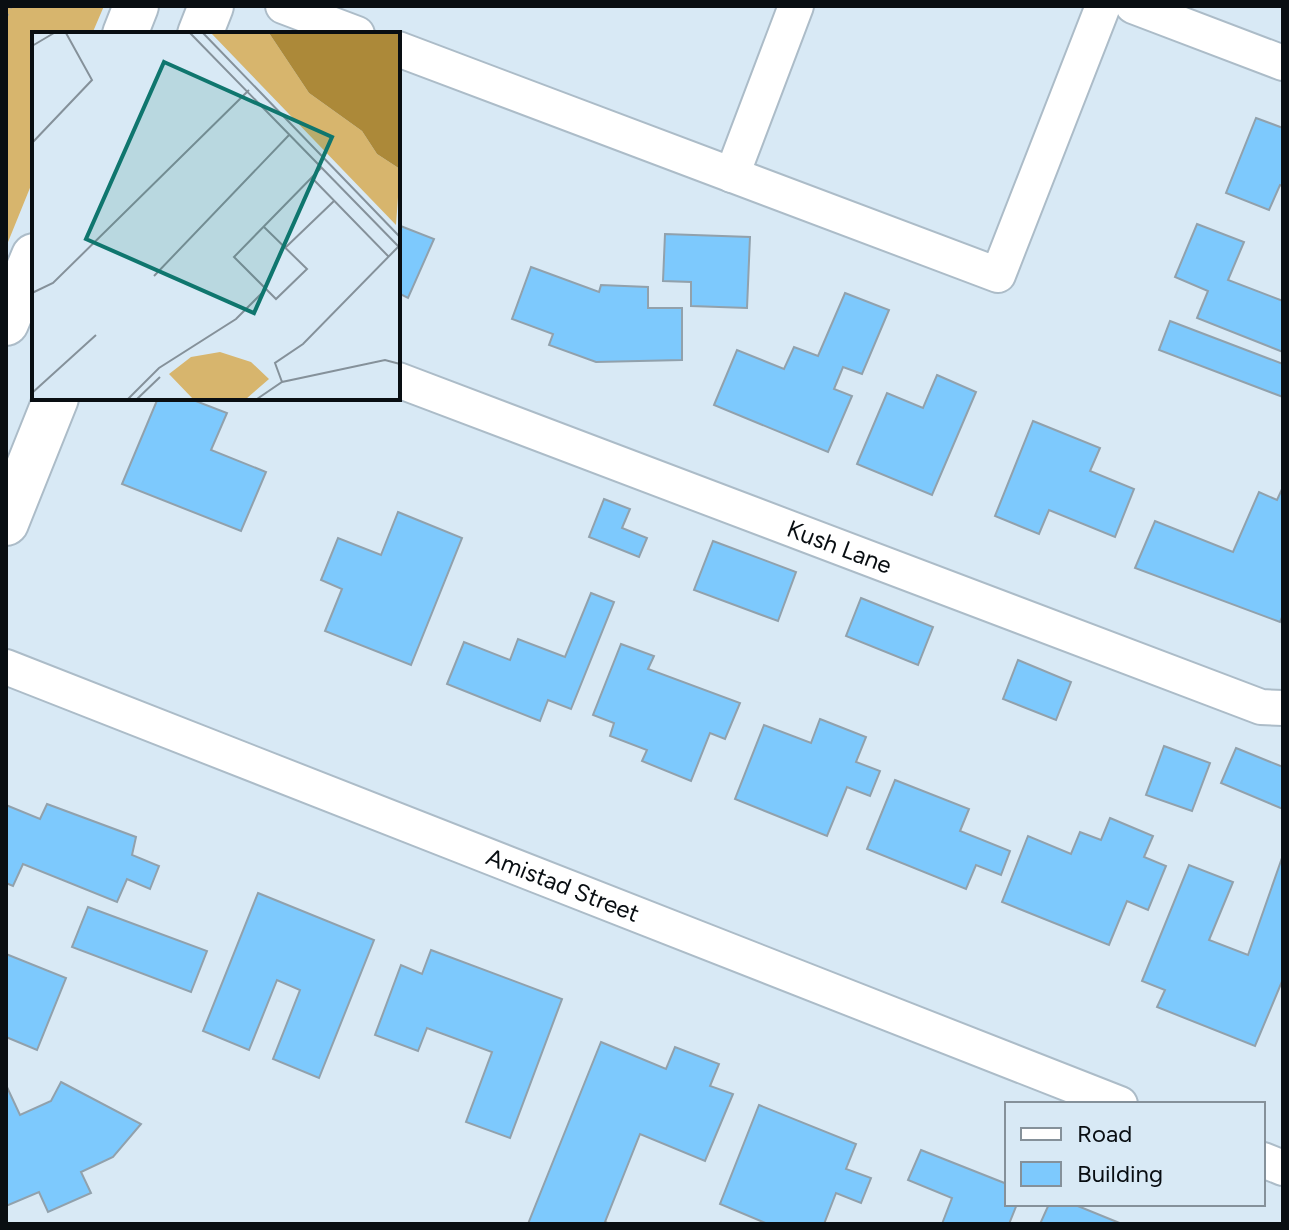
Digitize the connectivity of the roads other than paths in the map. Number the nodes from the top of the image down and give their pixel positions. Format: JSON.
{"nodes":[{"id":1,"x":136,"y":6,"type":"edge"},
{"id":2,"x":211,"y":6,"type":"edge"},
{"id":3,"x":796,"y":6,"type":"edge"},
{"id":4,"x":1103,"y":6,"type":"edge"},
{"id":5,"x":1133,"y":6,"type":"edge"},
{"id":6,"x":299,"y":9,"type":"edge"},
{"id":7,"x":126,"y":32,"type":"edge"},
{"id":8,"x":201,"y":32,"type":"edge"},
{"id":9,"x":352,"y":32,"type":"edge"},
{"id":10,"x":400,"y":50,"type":"edge"},
{"id":11,"x":1283,"y":63,"type":"edge"},
{"id":12,"x":732,"y":175,"type":"junction"},
{"id":13,"x":32,"y":263,"type":"edge"},
{"id":14,"x":6,"y":323,"type":"edge"},
{"id":15,"x":400,"y":381,"type":"edge"},
{"id":16,"x":55,"y":400,"type":"edge"},
{"id":17,"x":6,"y":523,"type":"edge"},
{"id":18,"x":6,"y":667,"type":"edge"},
{"id":19,"x":1283,"y":708,"type":"edge"},
{"id":20,"x":1115,"y":1102,"type":"edge"}],
"edges":[{"from":1,"to":7,"type":"main road"},
{"from":2,"to":8,"type":"main road"},
{"from":3,"to":12,"type":"street"},
{"from":4,"to":12,"type":"street"},
{"from":5,"to":11,"type":"street"},
{"from":6,"to":9,"type":"street"},
{"from":10,"to":12,"type":"street"},
{"from":13,"to":14,"type":"main road"},
{"from":15,"to":19,"type":"street","name":"Kush Lane"},
{"from":16,"to":17,"type":"main road"},
{"from":18,"to":20,"type":"street","name":"Amistad Street"}]}
